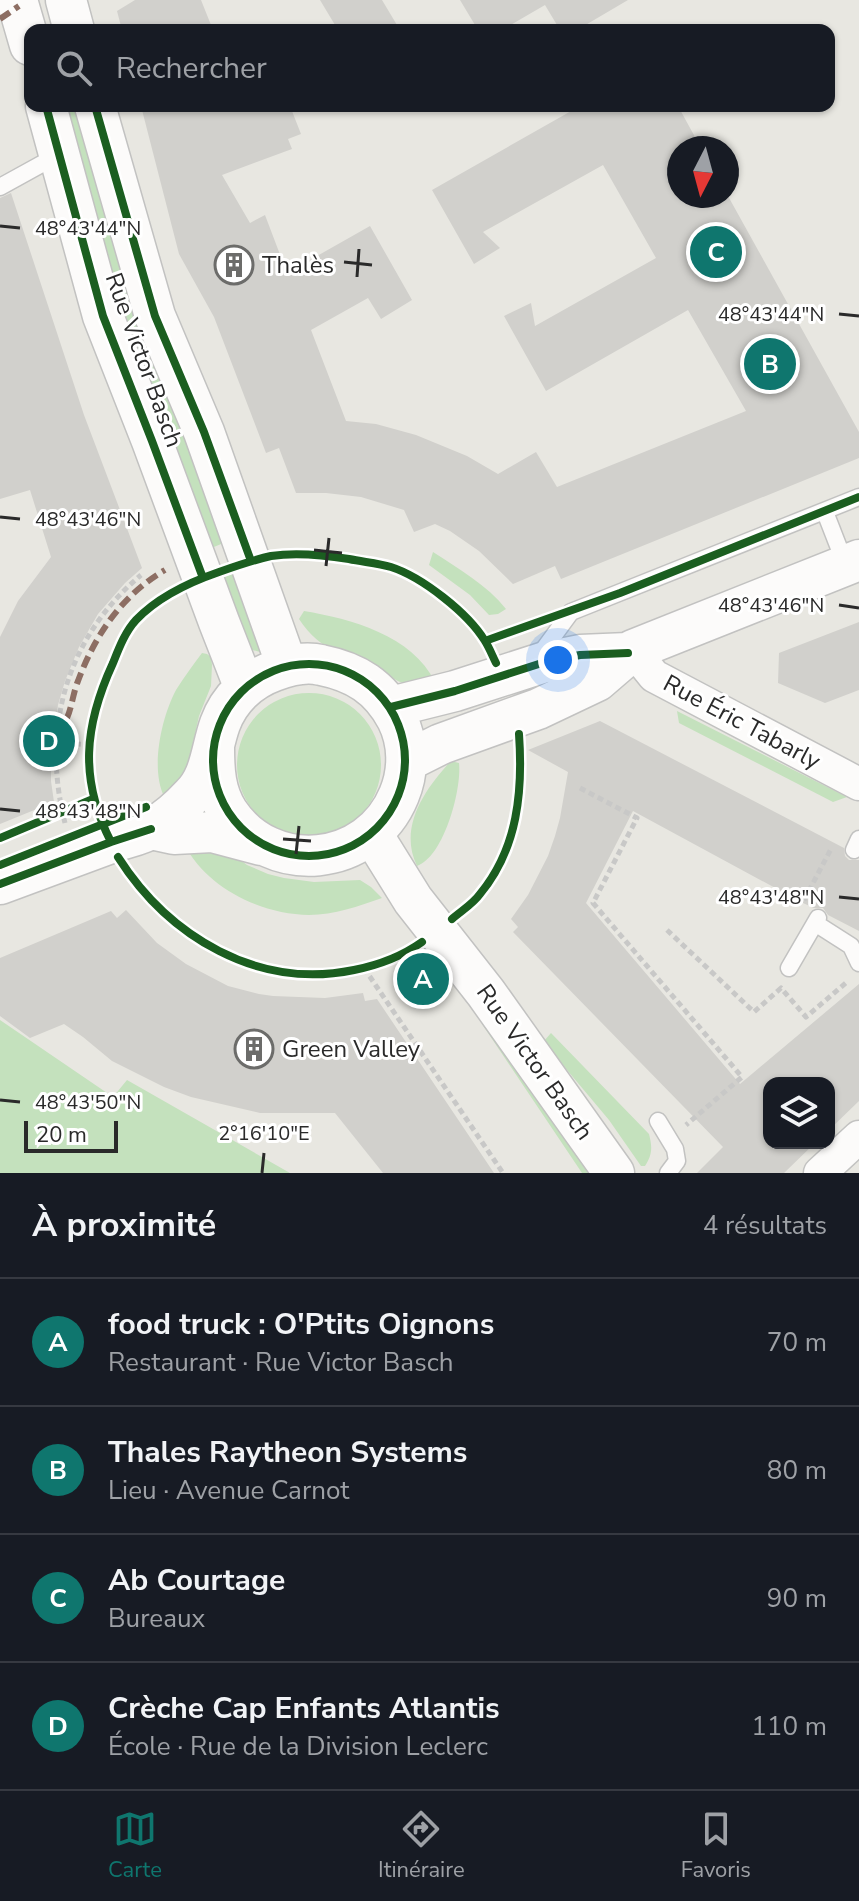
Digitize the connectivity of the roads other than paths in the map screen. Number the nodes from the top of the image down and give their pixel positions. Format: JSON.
{"nodes":[{"id":1,"x":66,"y":0,"type":"edge"},
{"id":2,"x":23,"y":2,"type":"edge"},
{"id":3,"x":27,"y":24,"type":"edge"},
{"id":4,"x":72,"y":24,"type":"edge"},
{"id":5,"x":48,"y":112,"type":"edge"},
{"id":6,"x":97,"y":112,"type":"edge"},
{"id":7,"x":59,"y":154,"type":"junction"},
{"id":8,"x":0,"y":187,"type":"edge"},
{"id":9,"x":859,"y":497,"type":"edge"},
{"id":10,"x":825,"y":512,"type":"junction"},
{"id":11,"x":852,"y":563,"type":"edge"},
{"id":12,"x":631,"y":652,"type":"junction"},
{"id":13,"x":287,"y":666,"type":"junction"},
{"id":14,"x":532,"y":666,"type":"junction"},
{"id":15,"x":244,"y":686,"type":"junction"},
{"id":16,"x":391,"y":707,"type":"junction"},
{"id":17,"x":214,"y":748,"type":"junction"},
{"id":18,"x":407,"y":761,"type":"junction"},
{"id":19,"x":859,"y":784,"type":"edge"},
{"id":20,"x":163,"y":832,"type":"junction"},
{"id":21,"x":372,"y":834,"type":"junction"},
{"id":22,"x":262,"y":845,"type":"junction"},
{"id":23,"x":104,"y":863,"type":"dead end"},
{"id":24,"x":0,"y":882,"type":"edge"},
{"id":25,"x":789,"y":968,"type":"dead end"},
{"id":26,"x":856,"y":971,"type":"edge"},
{"id":27,"x":658,"y":1121,"type":"dead end"},
{"id":28,"x":859,"y":1137,"type":"edge"},
{"id":29,"x":614,"y":1173,"type":"edge"},
{"id":30,"x":668,"y":1173,"type":"edge"},
{"id":31,"x":820,"y":1173,"type":"edge"}],
"edges":[{"from":1,"to":4,"type":"street"},
{"from":2,"to":3,"type":"street"},
{"from":5,"to":7,"type":"street","name":"Rue Victor Basch"},
{"from":6,"to":13,"type":"street","name":"Rue Victor Basch"},
{"from":7,"to":8,"type":"lane"},
{"from":7,"to":15,"type":"street","name":"Rue Victor Basch"},
{"from":9,"to":10,"type":"lane"},
{"from":10,"to":11,"type":"lane"},
{"from":10,"to":14,"type":"lane"},
{"from":11,"to":12,"type":"street"},
{"from":12,"to":14,"type":"street"},
{"from":12,"to":18,"type":"street"},
{"from":12,"to":19,"type":"street","name":"Rue Éric Tabarly"},
{"from":13,"to":15,"type":"street"},
{"from":13,"to":16,"type":"street"},
{"from":14,"to":16,"type":"street"},
{"from":15,"to":17,"type":"street"},
{"from":16,"to":18,"type":"street"},
{"from":17,"to":20,"type":"street"},
{"from":17,"to":22,"type":"street"},
{"from":18,"to":21,"type":"street"},
{"from":20,"to":22,"type":"street"},
{"from":20,"to":23,"type":"lane"},
{"from":20,"to":24,"type":"street"},
{"from":21,"to":22,"type":"street"},
{"from":21,"to":29,"type":"street","name":"Rue Victor Basch"},
{"from":25,"to":26,"type":"lane"},
{"from":27,"to":30,"type":"lane"},
{"from":28,"to":31,"type":"street"}]}
